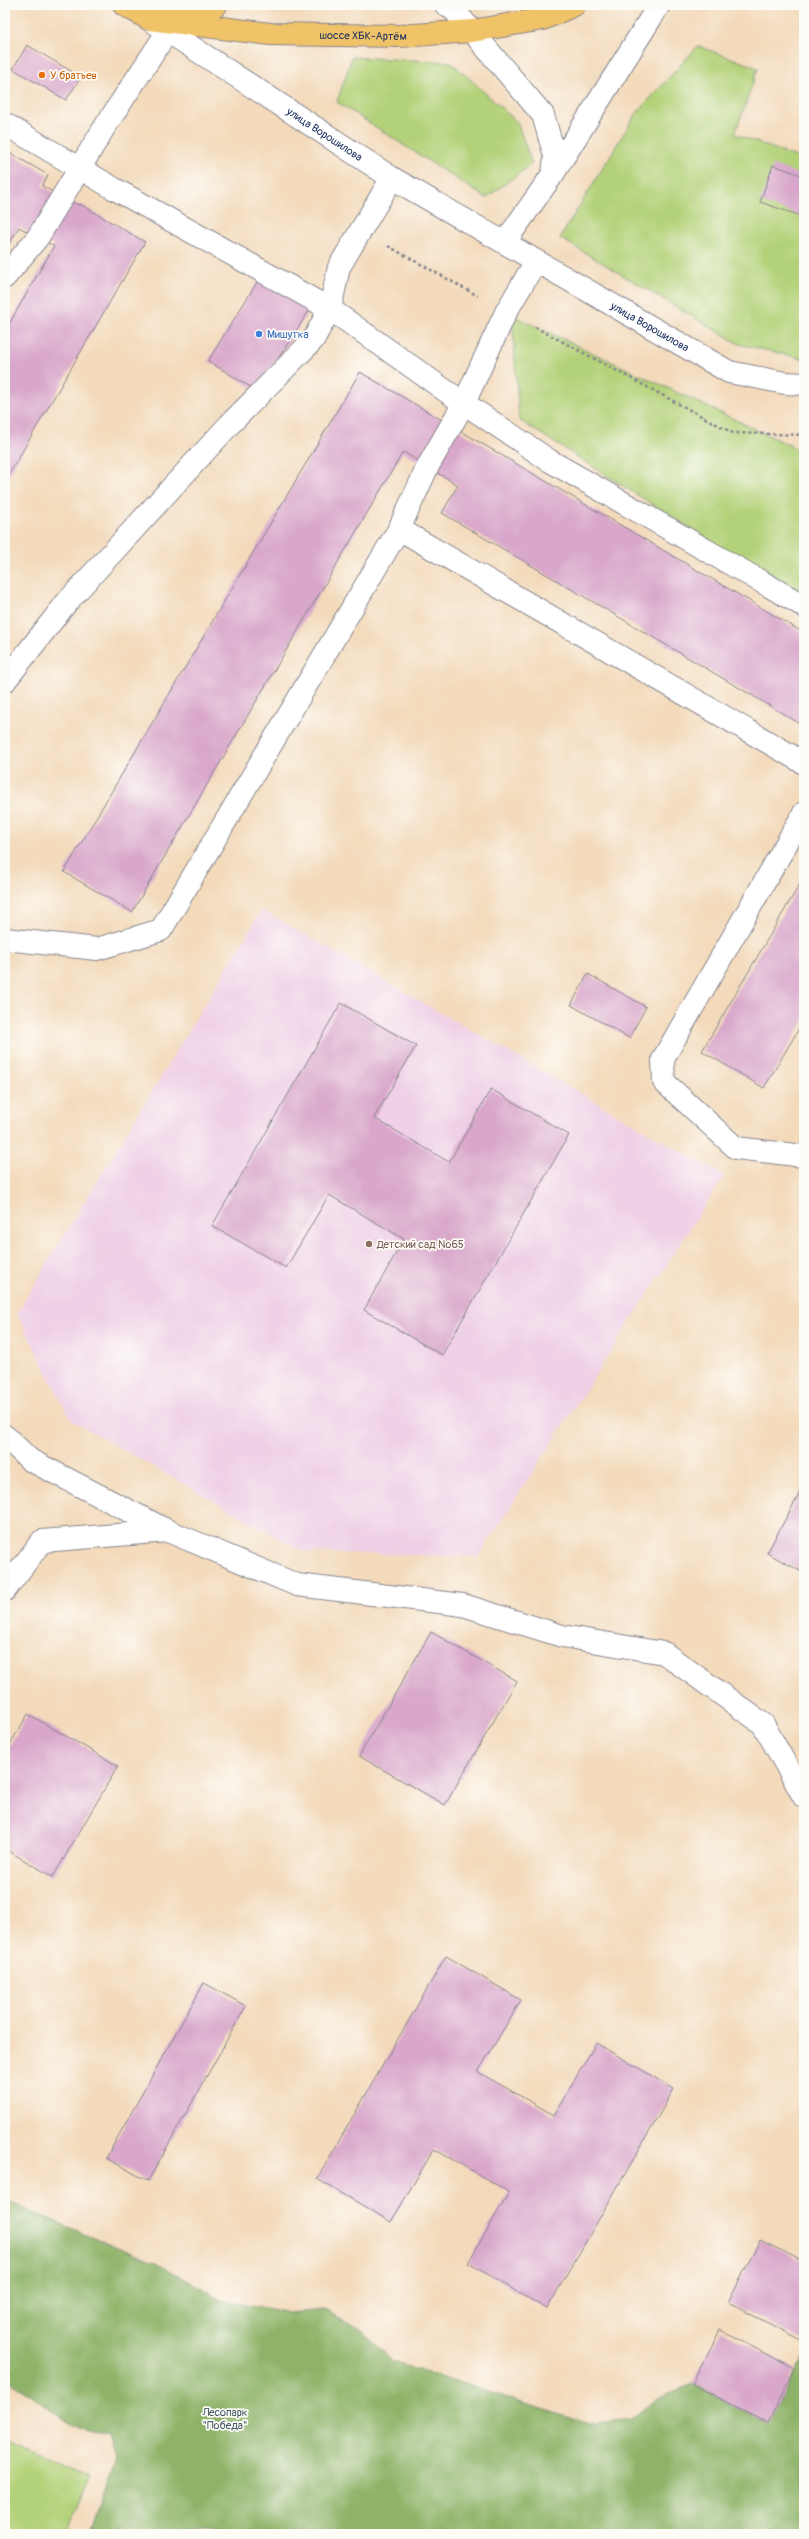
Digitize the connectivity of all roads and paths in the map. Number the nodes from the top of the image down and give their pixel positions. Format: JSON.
{"nodes":[{"id":1,"x":124,"y":5,"type":"edge"},
{"id":2,"x":216,"y":5,"type":"edge"},
{"id":3,"x":446,"y":5,"type":"edge"},
{"id":4,"x":574,"y":5,"type":"edge"},
{"id":5,"x":659,"y":5,"type":"edge"},
{"id":6,"x":149,"y":19,"type":"junction"},
{"id":7,"x":168,"y":31,"type":"junction"},
{"id":8,"x":472,"y":31,"type":"junction"},
{"id":9,"x":5,"y":124,"type":"edge"},
{"id":10,"x":79,"y":167,"type":"junction"},
{"id":11,"x":553,"y":174,"type":"junction"},
{"id":12,"x":392,"y":178,"type":"junction"},
{"id":13,"x":361,"y":230,"type":"junction"},
{"id":14,"x":505,"y":242,"type":"junction"},
{"id":15,"x":536,"y":261,"type":"junction"},
{"id":16,"x":5,"y":277,"type":"edge"},
{"id":17,"x":330,"y":309,"type":"junction"},
{"id":18,"x":506,"y":312,"type":"junction"},
{"id":19,"x":804,"y":384,"type":"edge"},
{"id":20,"x":464,"y":403,"type":"junction"},
{"id":21,"x":804,"y":435,"type":"edge"},
{"id":22,"x":400,"y":529,"type":"junction"},
{"id":23,"x":804,"y":606,"type":"edge"},
{"id":24,"x":5,"y":681,"type":"edge"},
{"id":25,"x":804,"y":763,"type":"edge"},
{"id":26,"x":804,"y":813,"type":"edge"},
{"id":27,"x":5,"y":939,"type":"edge"},
{"id":28,"x":804,"y":1156,"type":"edge"},
{"id":29,"x":5,"y":1436,"type":"edge"},
{"id":30,"x":168,"y":1531,"type":"junction"},
{"id":31,"x":5,"y":1590,"type":"edge"},
{"id":32,"x":804,"y":1797,"type":"edge"}],
"edges":[{"from":1,"to":6,"type":"main road","name":"улица Ворошилова"},
{"from":2,"to":6,"type":"main road"},
{"from":3,"to":8,"type":"street"},
{"from":4,"to":8,"type":"main road","name":"шоссе ХБК-Артём"},
{"from":5,"to":11,"type":"street"},
{"from":6,"to":7,"type":"street","name":"улица Ворошилова"},
{"from":6,"to":8,"type":"main road","name":"шоссе ХБК-Артём"},
{"from":7,"to":10,"type":"street"},
{"from":7,"to":12,"type":"street","name":"улица Ворошилова"},
{"from":8,"to":11,"type":"street"},
{"from":9,"to":10,"type":"street"},
{"from":10,"to":16,"type":"street"},
{"from":10,"to":17,"type":"street"},
{"from":11,"to":14,"type":"street"},
{"from":12,"to":13,"type":"street"},
{"from":12,"to":14,"type":"street","name":"улица Ворошилова"},
{"from":13,"to":17,"type":"street"},
{"from":13,"to":18,"type":"path"},
{"from":14,"to":15,"type":"street","name":"улица Ворошилова"},
{"from":15,"to":18,"type":"street"},
{"from":15,"to":19,"type":"street","name":"улица Ворошилова"},
{"from":17,"to":20,"type":"street"},
{"from":17,"to":24,"type":"street"},
{"from":18,"to":20,"type":"street"},
{"from":18,"to":21,"type":"path"},
{"from":20,"to":22,"type":"street"},
{"from":20,"to":23,"type":"street"},
{"from":22,"to":25,"type":"street"},
{"from":22,"to":27,"type":"street"},
{"from":26,"to":28,"type":"street"},
{"from":29,"to":30,"type":"street"},
{"from":30,"to":31,"type":"street"},
{"from":30,"to":32,"type":"street"}]}
